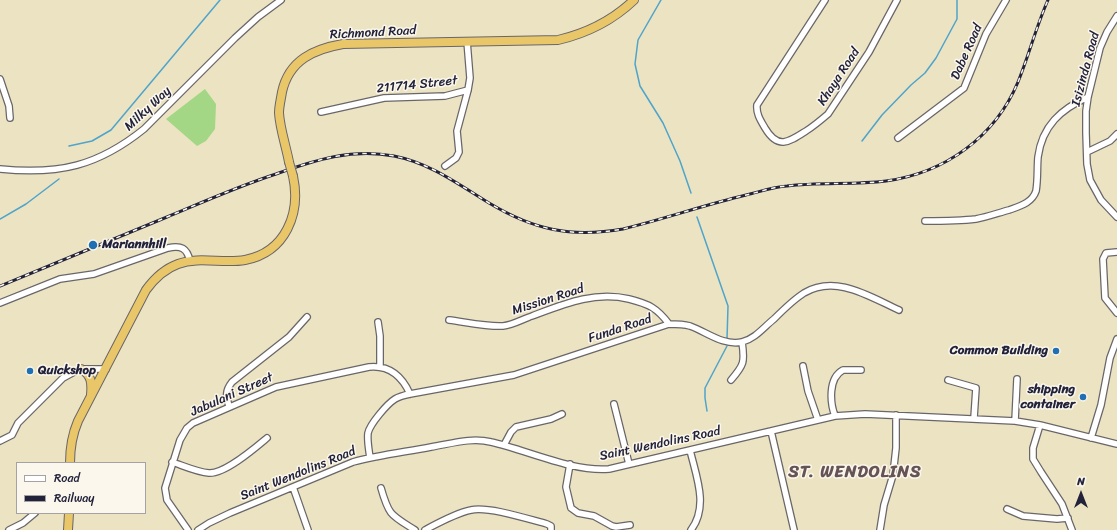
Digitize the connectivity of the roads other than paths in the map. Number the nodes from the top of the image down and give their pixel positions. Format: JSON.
{"nodes":[{"id":1,"x":281,"y":0,"type":"edge"},
{"id":2,"x":634,"y":0,"type":"edge"},
{"id":3,"x":825,"y":0,"type":"edge"},
{"id":4,"x":897,"y":0,"type":"edge"},
{"id":5,"x":1006,"y":0,"type":"edge"},
{"id":6,"x":1117,"y":16,"type":"edge"},
{"id":7,"x":467,"y":41,"type":"junction"},
{"id":8,"x":0,"y":78,"type":"edge"},
{"id":9,"x":468,"y":90,"type":"junction"},
{"id":10,"x":1088,"y":97,"type":"junction"},
{"id":11,"x":321,"y":112,"type":"dead end"},
{"id":12,"x":10,"y":118,"type":"dead end"},
{"id":13,"x":1117,"y":134,"type":"edge"},
{"id":14,"x":900,"y":136,"type":"dead end"},
{"id":15,"x":1087,"y":152,"type":"junction"},
{"id":16,"x":445,"y":166,"type":"dead end"},
{"id":17,"x":0,"y":169,"type":"edge"},
{"id":18,"x":1117,"y":217,"type":"edge"},
{"id":19,"x":925,"y":221,"type":"dead end"},
{"id":20,"x":1117,"y":252,"type":"edge"},
{"id":21,"x":190,"y":260,"type":"junction"},
{"id":22,"x":0,"y":303,"type":"edge"},
{"id":23,"x":899,"y":310,"type":"dead end"},
{"id":24,"x":1117,"y":313,"type":"edge"},
{"id":25,"x":308,"y":317,"type":"dead end"},
{"id":26,"x":449,"y":320,"type":"dead end"},
{"id":27,"x":378,"y":322,"type":"dead end"},
{"id":28,"x":669,"y":324,"type":"junction"},
{"id":29,"x":1117,"y":339,"type":"edge"},
{"id":30,"x":742,"y":342,"type":"junction"},
{"id":31,"x":803,"y":366,"type":"dead end"},
{"id":32,"x":380,"y":367,"type":"junction"},
{"id":33,"x":82,"y":369,"type":"junction"},
{"id":34,"x":106,"y":369,"type":"junction"},
{"id":35,"x":861,"y":370,"type":"dead end"},
{"id":36,"x":1017,"y":379,"type":"dead end"},
{"id":37,"x":731,"y":380,"type":"dead end"},
{"id":38,"x":948,"y":380,"type":"dead end"},
{"id":39,"x":410,"y":394,"type":"junction"},
{"id":40,"x":91,"y":398,"type":"junction"},
{"id":41,"x":614,"y":404,"type":"dead end"},
{"id":42,"x":229,"y":406,"type":"junction"},
{"id":43,"x":562,"y":414,"type":"dead end"},
{"id":44,"x":896,"y":415,"type":"junction"},
{"id":45,"x":835,"y":416,"type":"junction"},
{"id":46,"x":974,"y":418,"type":"junction"},
{"id":47,"x":818,"y":420,"type":"junction"},
{"id":48,"x":1015,"y":421,"type":"junction"},
{"id":49,"x":1040,"y":425,"type":"junction"},
{"id":50,"x":771,"y":431,"type":"junction"},
{"id":51,"x":268,"y":438,"type":"dead end"},
{"id":52,"x":1091,"y":438,"type":"junction"},
{"id":53,"x":0,"y":441,"type":"edge"},
{"id":54,"x":1117,"y":444,"type":"edge"},
{"id":55,"x":504,"y":445,"type":"junction"},
{"id":56,"x":690,"y":450,"type":"junction"},
{"id":57,"x":370,"y":458,"type":"junction"},
{"id":58,"x":70,"y":462,"type":"edge"},
{"id":59,"x":172,"y":462,"type":"junction"},
{"id":60,"x":570,"y":464,"type":"junction"},
{"id":61,"x":629,"y":464,"type":"junction"},
{"id":62,"x":293,"y":487,"type":"junction"},
{"id":63,"x":381,"y":488,"type":"dead end"},
{"id":64,"x":1007,"y":509,"type":"dead end"},
{"id":65,"x":34,"y":514,"type":"edge"},
{"id":66,"x":69,"y":514,"type":"edge"},
{"id":67,"x":1068,"y":518,"type":"junction"},
{"id":68,"x":630,"y":525,"type":"dead end"},
{"id":69,"x":9,"y":530,"type":"edge"},
{"id":70,"x":68,"y":530,"type":"edge"},
{"id":71,"x":188,"y":530,"type":"edge"},
{"id":72,"x":198,"y":530,"type":"edge"},
{"id":73,"x":308,"y":530,"type":"edge"},
{"id":74,"x":415,"y":530,"type":"edge"},
{"id":75,"x":425,"y":530,"type":"edge"},
{"id":76,"x":551,"y":530,"type":"edge"},
{"id":77,"x":691,"y":530,"type":"edge"},
{"id":78,"x":794,"y":530,"type":"edge"},
{"id":79,"x":880,"y":530,"type":"edge"},
{"id":80,"x":1072,"y":530,"type":"edge"}],
"edges":[{"from":1,"to":17,"type":"street","name":"Milky Way"},
{"from":2,"to":7,"type":"highway","name":"Richmond Road"},
{"from":3,"to":4,"type":"street","name":"Khaya Road"},
{"from":5,"to":14,"type":"street","name":"Dabe Road"},
{"from":6,"to":10,"type":"street","name":"Isizinda Road"},
{"from":7,"to":9,"type":"street"},
{"from":7,"to":21,"type":"highway","name":"Richmond Road","bridge":true},
{"from":8,"to":12,"type":"street"},
{"from":9,"to":11,"type":"street","name":"211714 Street"},
{"from":9,"to":16,"type":"street"},
{"from":10,"to":15,"type":"street","name":"Isizinda Road"},
{"from":10,"to":19,"type":"street"},
{"from":13,"to":15,"type":"street"},
{"from":15,"to":18,"type":"street","name":"Isizinda Road"},
{"from":20,"to":24,"type":"street"},
{"from":21,"to":22,"type":"street"},
{"from":21,"to":34,"type":"highway","name":"Richmond Road"},
{"from":23,"to":30,"type":"street"},
{"from":25,"to":42,"type":"street"},
{"from":26,"to":28,"type":"street","name":"Mission Road"},
{"from":27,"to":32,"type":"street"},
{"from":28,"to":30,"type":"street","name":"Funda Road"},
{"from":28,"to":39,"type":"street","name":"Funda Road"},
{"from":29,"to":52,"type":"street"},
{"from":30,"to":37,"type":"street"},
{"from":31,"to":47,"type":"street"},
{"from":32,"to":39,"type":"street"},
{"from":32,"to":42,"type":"street","name":"Jabulani Street"},
{"from":33,"to":34,"type":"street"},
{"from":33,"to":40,"type":"highway"},
{"from":33,"to":53,"type":"street"},
{"from":34,"to":40,"type":"highway","name":"Richmond Road"},
{"from":35,"to":45,"type":"street"},
{"from":36,"to":48,"type":"street"},
{"from":38,"to":46,"type":"street"},
{"from":39,"to":57,"type":"street","name":"Funda Road"},
{"from":40,"to":58,"type":"highway","name":"Richmond Road"},
{"from":41,"to":61,"type":"street"},
{"from":42,"to":59,"type":"street","name":"Jabulani Street"},
{"from":43,"to":55,"type":"street"},
{"from":44,"to":45,"type":"street","name":"Saint Wendolins Road"},
{"from":44,"to":46,"type":"street","name":"Saint Wendolins Road"},
{"from":44,"to":79,"type":"street"},
{"from":45,"to":47,"type":"street","name":"Saint Wendolins Road"},
{"from":46,"to":48,"type":"street","name":"Saint Wendolins Road"},
{"from":47,"to":50,"type":"street","name":"Saint Wendolins Road"},
{"from":48,"to":49,"type":"street","name":"Saint Wendolins Road"},
{"from":49,"to":52,"type":"street","name":"Saint Wendolins Road"},
{"from":49,"to":67,"type":"street"},
{"from":50,"to":56,"type":"street","name":"Saint Wendolins Road"},
{"from":50,"to":78,"type":"street"},
{"from":51,"to":59,"type":"street"},
{"from":52,"to":54,"type":"street","name":"Saint Wendolins Road"},
{"from":55,"to":57,"type":"street","name":"Saint Wendolins Road"},
{"from":55,"to":60,"type":"street","name":"Saint Wendolins Road"},
{"from":56,"to":61,"type":"street","name":"Saint Wendolins Road"},
{"from":56,"to":77,"type":"street"},
{"from":57,"to":62,"type":"street","name":"Saint Wendolins Road"},
{"from":59,"to":71,"type":"street","name":"Jabulani Street"},
{"from":60,"to":61,"type":"street","name":"Saint Wendolins Road"},
{"from":60,"to":68,"type":"street"},
{"from":62,"to":72,"type":"street","name":"Saint Wendolins Road"},
{"from":62,"to":73,"type":"street"},
{"from":63,"to":74,"type":"street"},
{"from":64,"to":67,"type":"street"},
{"from":65,"to":69,"type":"street"},
{"from":66,"to":70,"type":"highway"},
{"from":67,"to":80,"type":"street"},
{"from":75,"to":76,"type":"street"}]}
